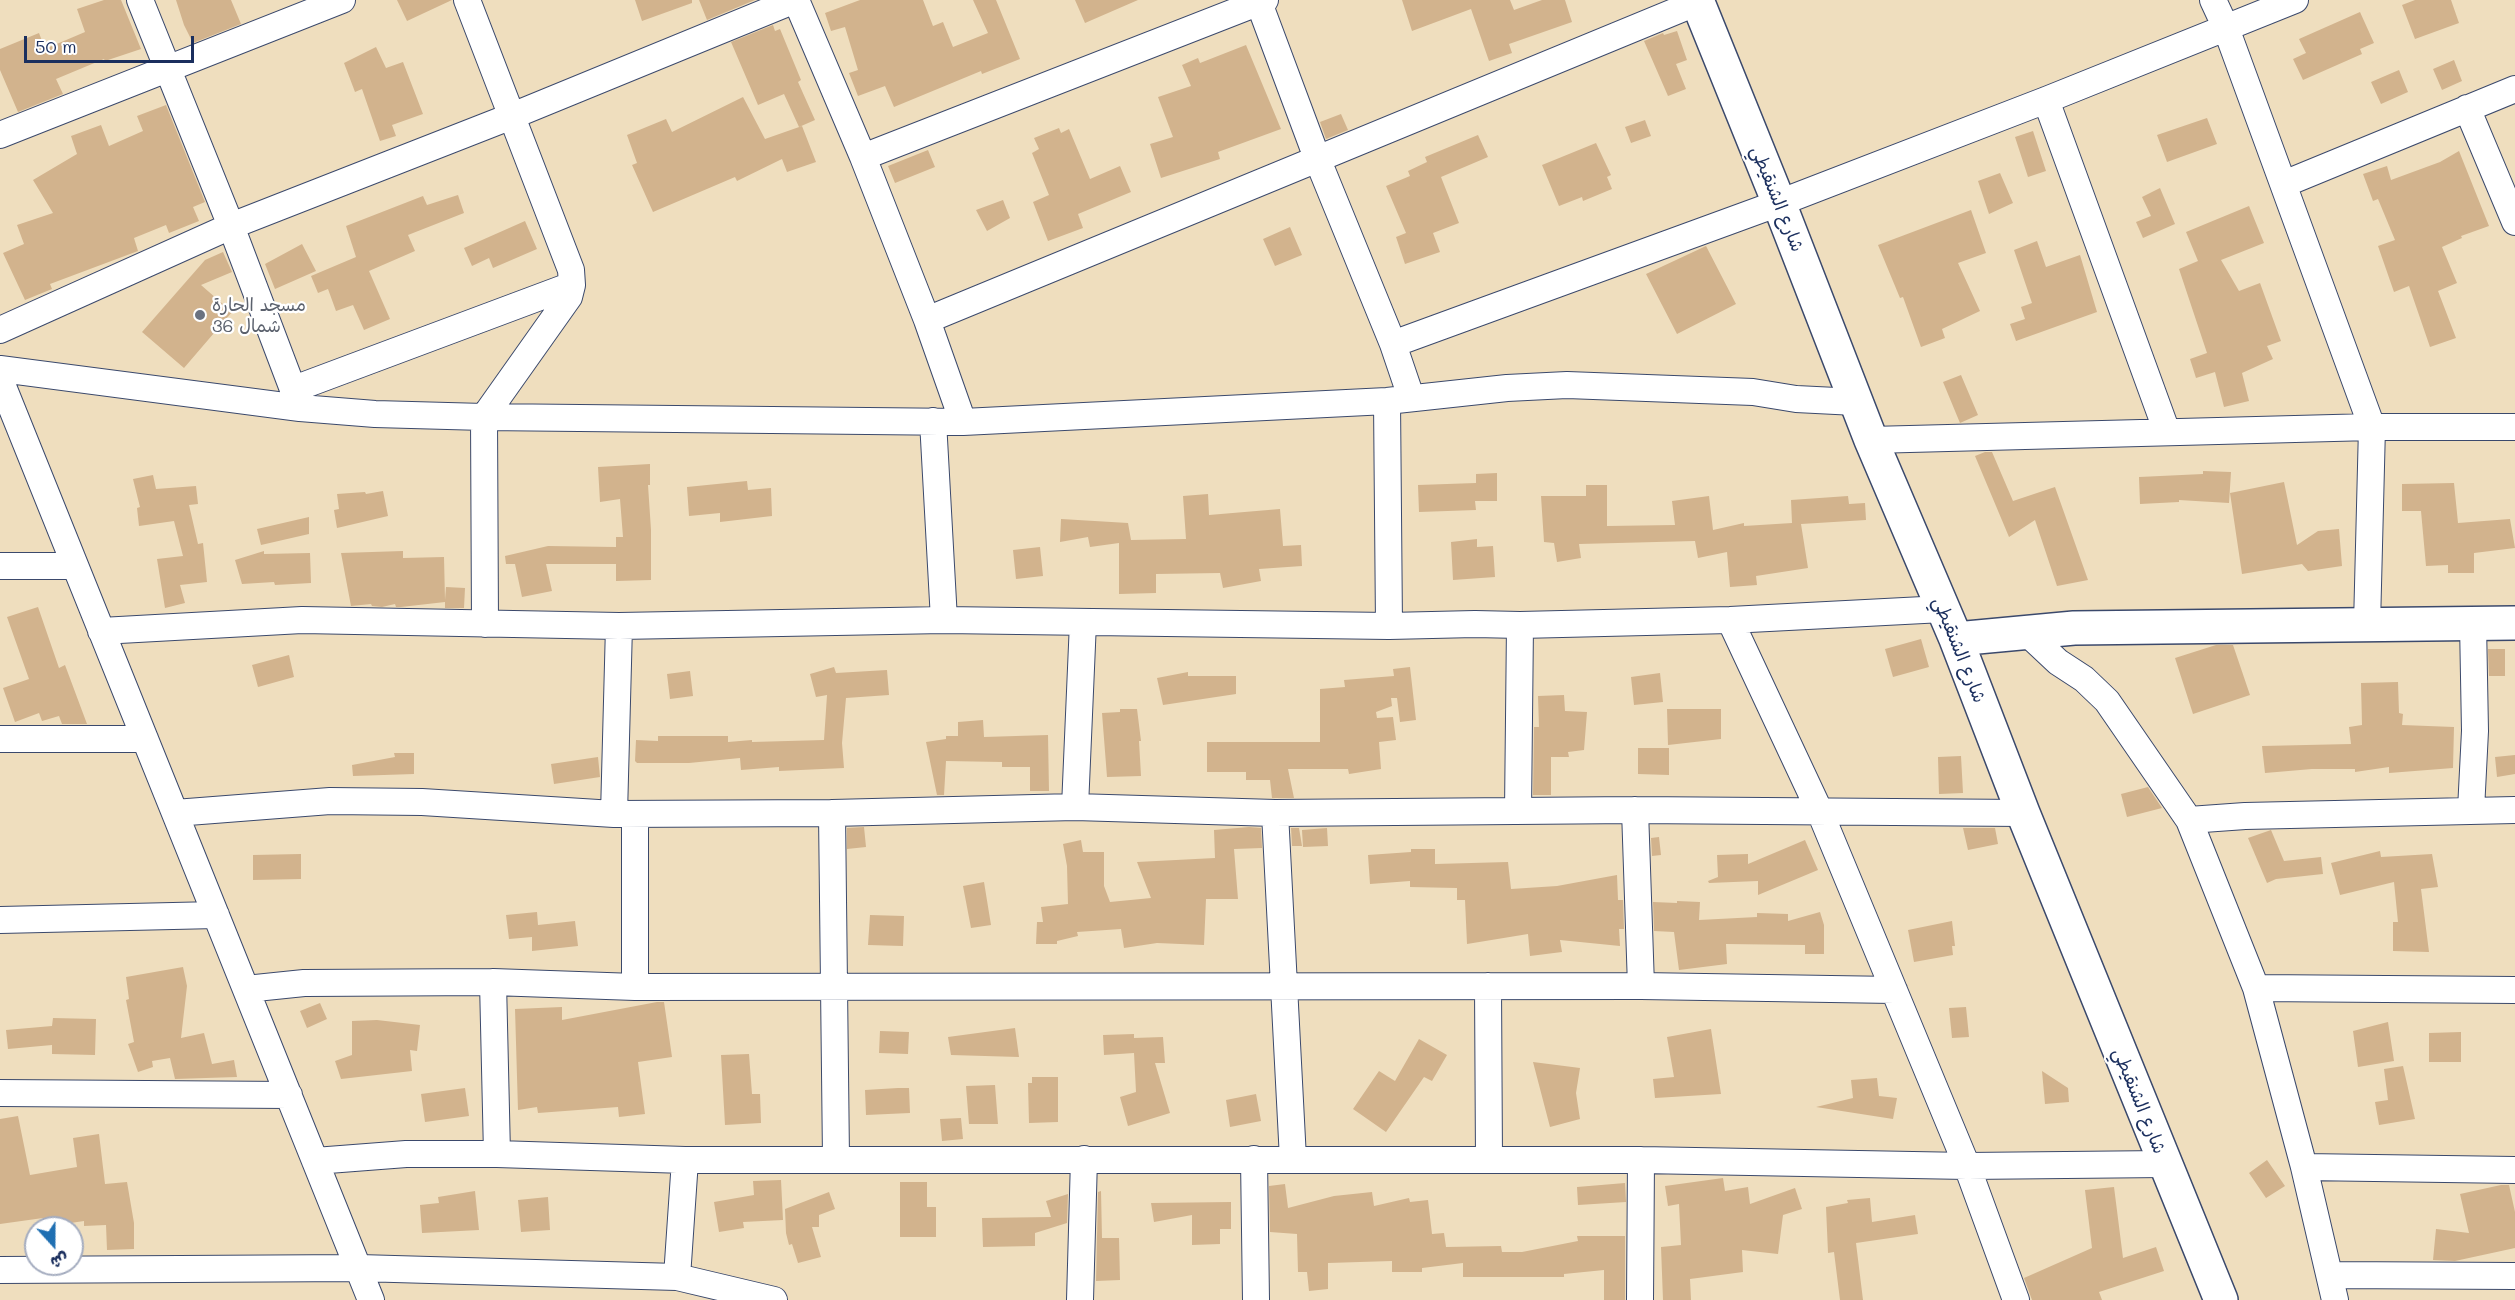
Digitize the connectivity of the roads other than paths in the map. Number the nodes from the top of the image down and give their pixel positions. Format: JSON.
{"nodes":[{"id":1,"x":140,"y":0,"type":"edge"},
{"id":2,"x":342,"y":0,"type":"edge"},
{"id":3,"x":466,"y":0,"type":"edge"},
{"id":4,"x":795,"y":0,"type":"edge"},
{"id":5,"x":2213,"y":0,"type":"edge"},
{"id":6,"x":2295,"y":0,"type":"edge"},
{"id":7,"x":1261,"y":1,"type":"edge"},
{"id":8,"x":1697,"y":1,"type":"edge"},
{"id":9,"x":2226,"y":28,"type":"junction"},
{"id":10,"x":167,"y":69,"type":"junction"},
{"id":11,"x":2515,"y":89,"type":"edge"},
{"id":12,"x":2046,"y":100,"type":"junction"},
{"id":13,"x":2467,"y":108,"type":"junction"},
{"id":14,"x":512,"y":116,"type":"junction"},
{"id":15,"x":0,"y":135,"type":"edge"},
{"id":16,"x":863,"y":157,"type":"junction"},
{"id":17,"x":1317,"y":159,"type":"junction"},
{"id":18,"x":2284,"y":184,"type":"junction"},
{"id":19,"x":1779,"y":204,"type":"junction"},
{"id":20,"x":2515,"y":222,"type":"edge"},
{"id":21,"x":231,"y":226,"type":"junction"},
{"id":22,"x":572,"y":285,"type":"junction"},
{"id":23,"x":927,"y":320,"type":"junction"},
{"id":24,"x":0,"y":330,"type":"edge"},
{"id":25,"x":1393,"y":344,"type":"junction"},
{"id":26,"x":0,"y":369,"type":"edge"},
{"id":27,"x":0,"y":379,"type":"edge"},
{"id":28,"x":297,"y":399,"type":"junction"},
{"id":29,"x":1399,"y":399,"type":"junction"},
{"id":30,"x":1856,"y":402,"type":"junction"},
{"id":31,"x":484,"y":417,"type":"junction"},
{"id":32,"x":933,"y":421,"type":"junction"},
{"id":33,"x":963,"y":422,"type":"junction"},
{"id":34,"x":2372,"y":427,"type":"junction"},
{"id":35,"x":2515,"y":427,"type":"edge"},
{"id":36,"x":2167,"y":432,"type":"junction"},
{"id":37,"x":1871,"y":440,"type":"junction"},
{"id":38,"x":0,"y":566,"type":"edge"},
{"id":39,"x":75,"y":566,"type":"junction"},
{"id":40,"x":1943,"y":609,"type":"junction"},
{"id":41,"x":944,"y":620,"type":"junction"},
{"id":42,"x":1730,"y":620,"type":"junction"},
{"id":43,"x":1083,"y":622,"type":"junction"},
{"id":44,"x":2473,"y":623,"type":"junction"},
{"id":45,"x":2515,"y":623,"type":"edge"},
{"id":46,"x":485,"y":624,"type":"junction"},
{"id":47,"x":1520,"y":625,"type":"junction"},
{"id":48,"x":2367,"y":625,"type":"junction"},
{"id":49,"x":619,"y":626,"type":"junction"},
{"id":50,"x":1389,"y":626,"type":"junction"},
{"id":51,"x":101,"y":631,"type":"junction"},
{"id":52,"x":2025,"y":631,"type":"junction"},
{"id":53,"x":1956,"y":639,"type":"junction"},
{"id":54,"x":145,"y":738,"type":"junction"},
{"id":55,"x":0,"y":739,"type":"edge"},
{"id":56,"x":1075,"y":807,"type":"junction"},
{"id":57,"x":1635,"y":810,"type":"junction"},
{"id":58,"x":2471,"y":810,"type":"junction"},
{"id":59,"x":2515,"y":810,"type":"edge"},
{"id":60,"x":1518,"y":811,"type":"junction"},
{"id":61,"x":1820,"y":812,"type":"junction"},
{"id":62,"x":175,"y":813,"type":"junction"},
{"id":63,"x":832,"y":813,"type":"junction"},
{"id":64,"x":1275,"y":813,"type":"junction"},
{"id":65,"x":2023,"y":813,"type":"junction"},
{"id":66,"x":624,"y":814,"type":"junction"},
{"id":67,"x":2189,"y":820,"type":"junction"},
{"id":68,"x":216,"y":915,"type":"junction"},
{"id":69,"x":0,"y":920,"type":"edge"},
{"id":70,"x":493,"y":982,"type":"junction"},
{"id":71,"x":1284,"y":986,"type":"junction"},
{"id":72,"x":1488,"y":986,"type":"junction"},
{"id":73,"x":1641,"y":986,"type":"junction"},
{"id":74,"x":635,"y":987,"type":"junction"},
{"id":75,"x":834,"y":987,"type":"junction"},
{"id":76,"x":2256,"y":988,"type":"junction"},
{"id":77,"x":246,"y":989,"type":"junction"},
{"id":78,"x":1894,"y":990,"type":"junction"},
{"id":79,"x":2515,"y":990,"type":"edge"},
{"id":80,"x":0,"y":1093,"type":"edge"},
{"id":81,"x":289,"y":1095,"type":"junction"},
{"id":82,"x":497,"y":1154,"type":"junction"},
{"id":83,"x":836,"y":1158,"type":"junction"},
{"id":84,"x":1084,"y":1159,"type":"junction"},
{"id":85,"x":1254,"y":1159,"type":"junction"},
{"id":86,"x":1293,"y":1159,"type":"junction"},
{"id":87,"x":685,"y":1160,"type":"junction"},
{"id":88,"x":1489,"y":1160,"type":"junction"},
{"id":89,"x":1641,"y":1160,"type":"junction"},
{"id":90,"x":315,"y":1161,"type":"junction"},
{"id":91,"x":2164,"y":1164,"type":"junction"},
{"id":92,"x":1967,"y":1166,"type":"junction"},
{"id":93,"x":2304,"y":1167,"type":"junction"},
{"id":94,"x":2515,"y":1170,"type":"edge"},
{"id":95,"x":359,"y":1268,"type":"junction"},
{"id":96,"x":0,"y":1270,"type":"edge"},
{"id":97,"x":2515,"y":1276,"type":"edge"},
{"id":98,"x":677,"y":1277,"type":"junction"},
{"id":99,"x":2333,"y":1288,"type":"edge"},
{"id":100,"x":371,"y":1300,"type":"edge"},
{"id":101,"x":774,"y":1300,"type":"edge"},
{"id":102,"x":1080,"y":1300,"type":"edge"},
{"id":103,"x":1256,"y":1300,"type":"edge"},
{"id":104,"x":1640,"y":1300,"type":"edge"},
{"id":105,"x":2016,"y":1300,"type":"edge"},
{"id":106,"x":2221,"y":1300,"type":"edge"}],
"edges":[{"from":1,"to":10,"type":"street"},
{"from":2,"to":10,"type":"street"},
{"from":3,"to":14,"type":"street"},
{"from":4,"to":14,"type":"street"},
{"from":4,"to":16,"type":"street"},
{"from":5,"to":9,"type":"street"},
{"from":6,"to":9,"type":"street"},
{"from":7,"to":16,"type":"street"},
{"from":7,"to":17,"type":"street"},
{"from":8,"to":17,"type":"street"},
{"from":8,"to":19,"type":"street","name":"شارع الشنقيطي"},
{"from":9,"to":12,"type":"street"},
{"from":9,"to":18,"type":"street"},
{"from":10,"to":15,"type":"street"},
{"from":10,"to":21,"type":"street"},
{"from":11,"to":13,"type":"street"},
{"from":12,"to":19,"type":"street"},
{"from":12,"to":36,"type":"street"},
{"from":13,"to":18,"type":"street"},
{"from":13,"to":20,"type":"street"},
{"from":14,"to":21,"type":"street"},
{"from":14,"to":22,"type":"street"},
{"from":16,"to":23,"type":"street"},
{"from":17,"to":23,"type":"street"},
{"from":17,"to":25,"type":"street"},
{"from":18,"to":34,"type":"street"},
{"from":19,"to":25,"type":"street"},
{"from":19,"to":30,"type":"street","name":"شارع الشنقيطي"},
{"from":21,"to":24,"type":"street"},
{"from":21,"to":28,"type":"street"},
{"from":22,"to":28,"type":"street"},
{"from":22,"to":31,"type":"street"},
{"from":23,"to":33,"type":"street"},
{"from":25,"to":29,"type":"street"},
{"from":26,"to":28,"type":"street"},
{"from":27,"to":39,"type":"street"},
{"from":28,"to":31,"type":"street"},
{"from":29,"to":30,"type":"street"},
{"from":29,"to":33,"type":"street"},
{"from":29,"to":50,"type":"street"},
{"from":30,"to":37,"type":"street","name":"شارع الشنقيطي"},
{"from":31,"to":32,"type":"street"},
{"from":31,"to":46,"type":"street"},
{"from":32,"to":33,"type":"street"},
{"from":32,"to":41,"type":"street"},
{"from":34,"to":35,"type":"street"},
{"from":34,"to":36,"type":"street"},
{"from":34,"to":48,"type":"street"},
{"from":36,"to":37,"type":"street"},
{"from":37,"to":40,"type":"street","name":"شارع الشنقيطي"},
{"from":38,"to":39,"type":"street"},
{"from":39,"to":51,"type":"street"},
{"from":40,"to":42,"type":"street"},
{"from":40,"to":53,"type":"street","name":"شارع الشنقيطي"},
{"from":41,"to":43,"type":"street"},
{"from":41,"to":49,"type":"street"},
{"from":42,"to":47,"type":"street"},
{"from":42,"to":61,"type":"street"},
{"from":43,"to":50,"type":"street"},
{"from":43,"to":56,"type":"street"},
{"from":44,"to":45,"type":"street"},
{"from":44,"to":48,"type":"street"},
{"from":44,"to":58,"type":"street"},
{"from":46,"to":49,"type":"street"},
{"from":46,"to":51,"type":"street"},
{"from":47,"to":50,"type":"street"},
{"from":47,"to":60,"type":"street"},
{"from":48,"to":52,"type":"street"},
{"from":49,"to":66,"type":"street"},
{"from":51,"to":54,"type":"street"},
{"from":52,"to":53,"type":"street"},
{"from":52,"to":67,"type":"street"},
{"from":53,"to":65,"type":"street","name":"شارع الشنقيطي"},
{"from":54,"to":55,"type":"street"},
{"from":54,"to":62,"type":"street"},
{"from":56,"to":63,"type":"street"},
{"from":56,"to":64,"type":"street"},
{"from":57,"to":60,"type":"street"},
{"from":57,"to":61,"type":"street"},
{"from":57,"to":73,"type":"street"},
{"from":58,"to":59,"type":"street"},
{"from":58,"to":67,"type":"street"},
{"from":60,"to":64,"type":"street"},
{"from":61,"to":65,"type":"street"},
{"from":61,"to":78,"type":"street"},
{"from":62,"to":66,"type":"street"},
{"from":62,"to":68,"type":"street"},
{"from":63,"to":66,"type":"street"},
{"from":63,"to":75,"type":"street"},
{"from":64,"to":71,"type":"street"},
{"from":65,"to":91,"type":"street","name":"شارع الشنقيطي"},
{"from":66,"to":74,"type":"street"},
{"from":67,"to":76,"type":"street"},
{"from":68,"to":69,"type":"street"},
{"from":68,"to":77,"type":"street"},
{"from":70,"to":74,"type":"street"},
{"from":70,"to":77,"type":"street"},
{"from":70,"to":82,"type":"street"},
{"from":71,"to":72,"type":"street"},
{"from":71,"to":75,"type":"street"},
{"from":71,"to":86,"type":"street"},
{"from":72,"to":73,"type":"street"},
{"from":72,"to":88,"type":"street"},
{"from":73,"to":78,"type":"street"},
{"from":74,"to":75,"type":"street"},
{"from":75,"to":83,"type":"street"},
{"from":76,"to":79,"type":"street"},
{"from":76,"to":93,"type":"street"},
{"from":77,"to":81,"type":"street"},
{"from":78,"to":92,"type":"street"},
{"from":80,"to":81,"type":"street"},
{"from":81,"to":90,"type":"street"},
{"from":82,"to":87,"type":"street"},
{"from":82,"to":90,"type":"street"},
{"from":83,"to":84,"type":"street"},
{"from":83,"to":87,"type":"street"},
{"from":84,"to":85,"type":"street"},
{"from":84,"to":102,"type":"street"},
{"from":85,"to":86,"type":"street"},
{"from":85,"to":103,"type":"street"},
{"from":86,"to":88,"type":"street"},
{"from":87,"to":98,"type":"street"},
{"from":88,"to":89,"type":"street"},
{"from":89,"to":92,"type":"street"},
{"from":89,"to":104,"type":"street"},
{"from":90,"to":95,"type":"street"},
{"from":91,"to":92,"type":"street"},
{"from":91,"to":106,"type":"street","name":"شارع الشنقيطي"},
{"from":92,"to":105,"type":"street"},
{"from":93,"to":94,"type":"street"},
{"from":93,"to":99,"type":"street"},
{"from":95,"to":96,"type":"street"},
{"from":95,"to":98,"type":"street"},
{"from":95,"to":100,"type":"street"},
{"from":97,"to":99,"type":"street"},
{"from":98,"to":101,"type":"street"}]}
